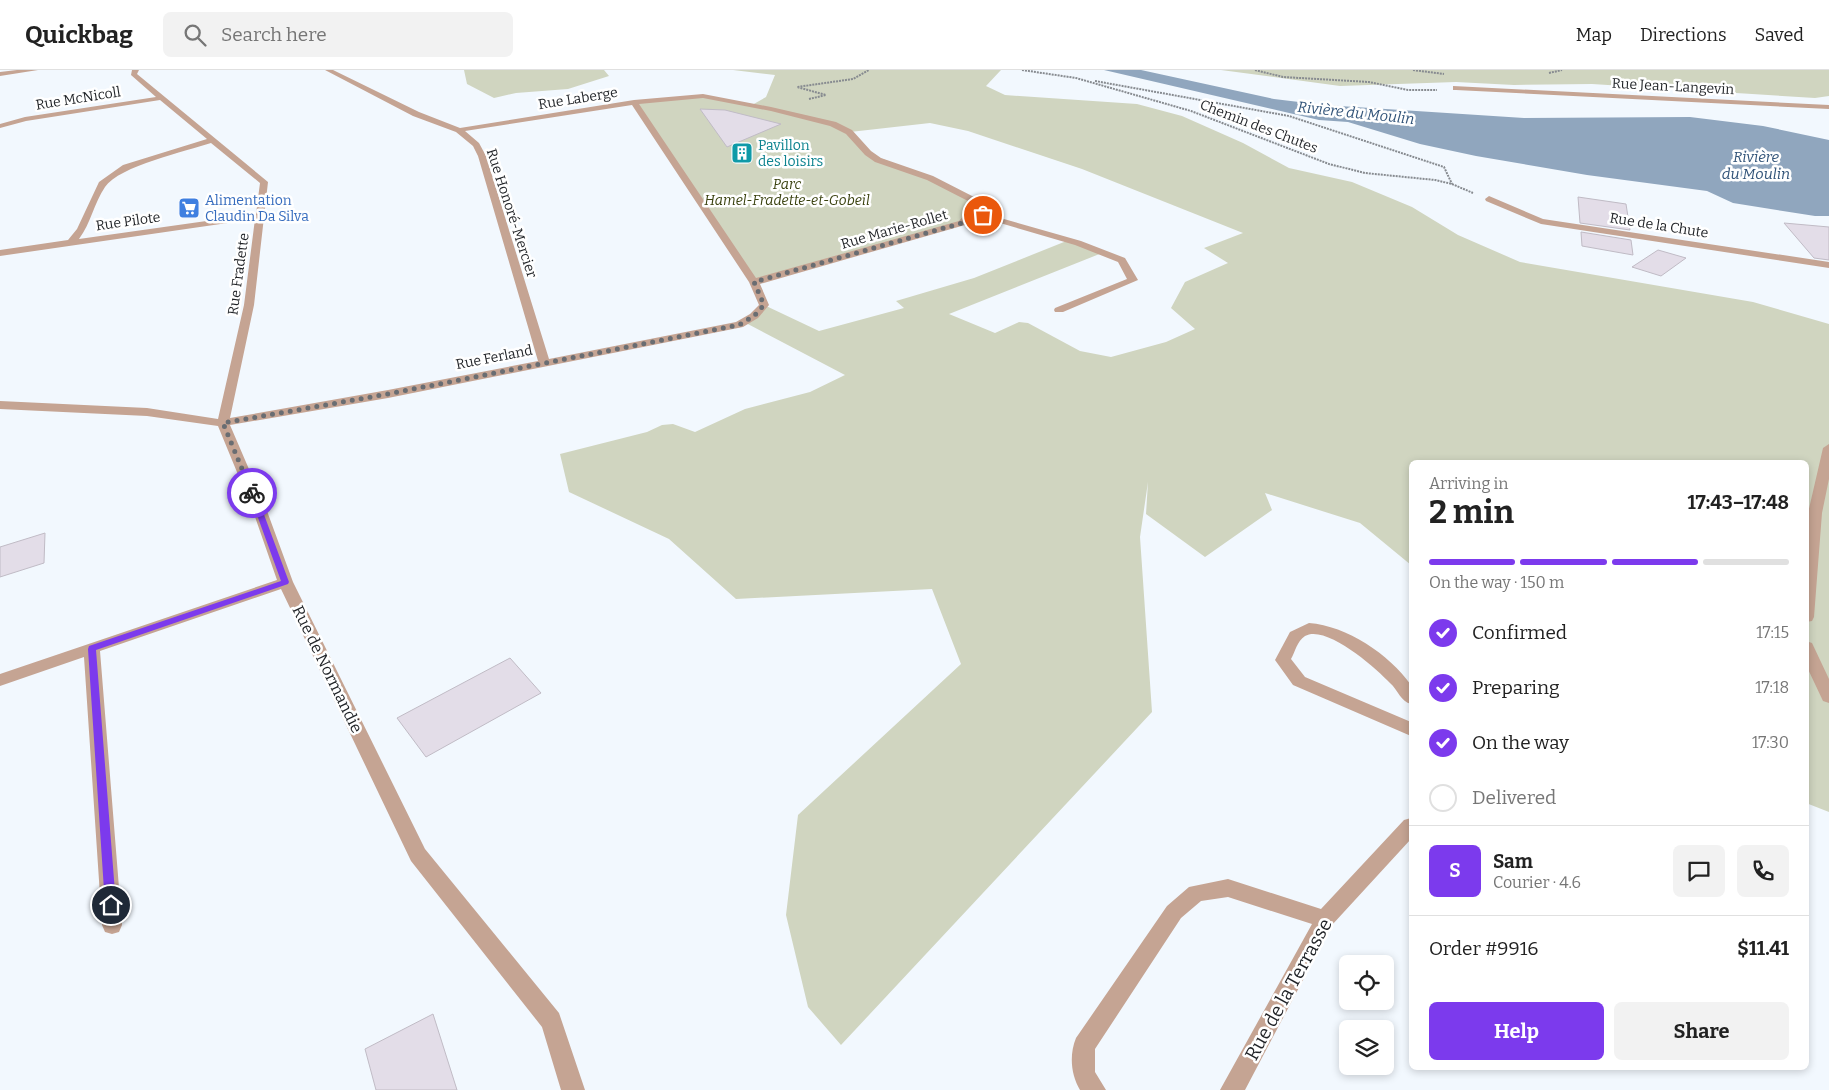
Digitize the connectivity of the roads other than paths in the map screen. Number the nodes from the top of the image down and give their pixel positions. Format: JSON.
{"nodes":[{"id":1,"x":35,"y":70,"type":"edge"},
{"id":2,"x":136,"y":70,"type":"edge"},
{"id":3,"x":328,"y":70,"type":"edge"},
{"id":4,"x":0,"y":74,"type":"edge"},
{"id":5,"x":1456,"y":88,"type":"road end"},
{"id":6,"x":703,"y":96,"type":"joint"},
{"id":7,"x":161,"y":98,"type":"junction"},
{"id":8,"x":634,"y":102,"type":"junction"},
{"id":9,"x":1829,"y":107,"type":"edge"},
{"id":10,"x":0,"y":126,"type":"edge"},
{"id":11,"x":459,"y":130,"type":"junction"},
{"id":12,"x":212,"y":140,"type":"junction"},
{"id":13,"x":1489,"y":199,"type":"road end"},
{"id":14,"x":971,"y":212,"type":"junction"},
{"id":15,"x":260,"y":216,"type":"junction"},
{"id":16,"x":71,"y":243,"type":"junction"},
{"id":17,"x":0,"y":253,"type":"edge"},
{"id":18,"x":1829,"y":265,"type":"edge"},
{"id":19,"x":754,"y":282,"type":"junction"},
{"id":20,"x":1059,"y":310,"type":"dead end"},
{"id":21,"x":544,"y":363,"type":"junction"},
{"id":22,"x":0,"y":405,"type":"edge"},
{"id":23,"x":223,"y":423,"type":"junction"},
{"id":24,"x":1829,"y":448,"type":"edge"},
{"id":25,"x":285,"y":582,"type":"junction"},
{"id":26,"x":1809,"y":582,"type":"edge"},
{"id":27,"x":92,"y":649,"type":"junction"},
{"id":28,"x":1809,"y":654,"type":"edge"},
{"id":29,"x":0,"y":680,"type":"edge"},
{"id":30,"x":1409,"y":695,"type":"edge"},
{"id":31,"x":1829,"y":697,"type":"edge"},
{"id":32,"x":1409,"y":728,"type":"edge"},
{"id":33,"x":1409,"y":828,"type":"edge"},
{"id":34,"x":1325,"y":919,"type":"junction"},
{"id":35,"x":112,"y":925,"type":"dead end"},
{"id":36,"x":573,"y":1090,"type":"edge"},
{"id":37,"x":1094,"y":1090,"type":"edge"},
{"id":38,"x":1232,"y":1090,"type":"edge"}],
"edges":[{"from":1,"to":4,"type":"street"},
{"from":2,"to":7,"type":"street","name":"Rue Fradette"},
{"from":3,"to":11,"type":"street","name":"Rue Honoré-Mercier"},
{"from":5,"to":9,"type":"street","name":"Rue Jean-Langevin"},
{"from":6,"to":8,"type":"street","name":"Rue Laberge"},
{"from":6,"to":14,"type":"street","name":"Rue Marie-Rollet"},
{"from":7,"to":10,"type":"street","name":"Rue McNicoll"},
{"from":7,"to":12,"type":"street","name":"Rue Fradette"},
{"from":8,"to":11,"type":"street","name":"Rue Laberge"},
{"from":8,"to":19,"type":"street"},
{"from":11,"to":21,"type":"street","name":"Rue Honoré-Mercier"},
{"from":12,"to":15,"type":"street","name":"Rue Fradette"},
{"from":12,"to":16,"type":"street"},
{"from":13,"to":18,"type":"street","name":"Rue de la Chute"},
{"from":14,"to":19,"type":"street","name":"Rue Marie-Rollet"},
{"from":14,"to":20,"type":"street"},
{"from":15,"to":16,"type":"street","name":"Rue Pilote"},
{"from":15,"to":23,"type":"street","name":"Rue Fradette"},
{"from":16,"to":17,"type":"street","name":"Rue Pilote"},
{"from":19,"to":21,"type":"street","name":"Rue Ferland"},
{"from":21,"to":23,"type":"street","name":"Rue Ferland"},
{"from":22,"to":23,"type":"street"},
{"from":23,"to":25,"type":"street","name":"Rue de Normandie"},
{"from":24,"to":26,"type":"street"},
{"from":25,"to":27,"type":"street"},
{"from":25,"to":36,"type":"street","name":"Rue de Normandie"},
{"from":27,"to":29,"type":"street"},
{"from":27,"to":35,"type":"street"},
{"from":28,"to":31,"type":"street"},
{"from":30,"to":32,"type":"street"},
{"from":33,"to":34,"type":"street","name":"Rue de la Terrasse"},
{"from":34,"to":37,"type":"street"},
{"from":34,"to":38,"type":"street","name":"Rue de la Terrasse"}]}
